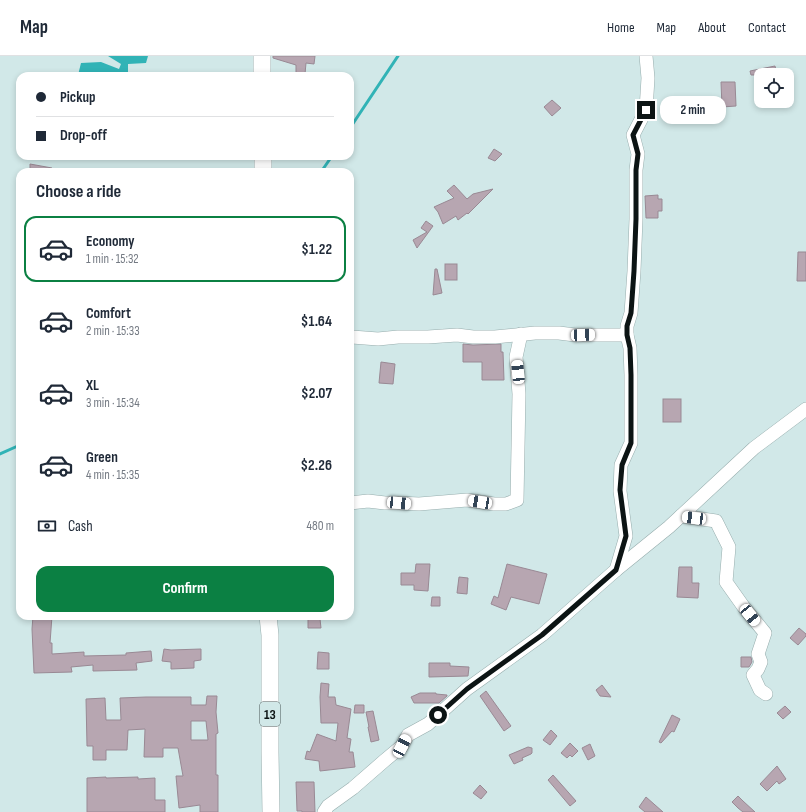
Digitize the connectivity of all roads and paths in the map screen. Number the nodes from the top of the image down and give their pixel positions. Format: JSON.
{"nodes":[{"id":1,"x":262,"y":56,"type":"edge"},
{"id":2,"x":646,"y":56,"type":"edge"},
{"id":3,"x":262,"y":72,"type":"edge"},
{"id":4,"x":520,"y":334,"type":"junction"},
{"id":5,"x":627,"y":335,"type":"junction"},
{"id":6,"x":354,"y":337,"type":"edge"},
{"id":7,"x":806,"y":409,"type":"edge"},
{"id":8,"x":354,"y":503,"type":"edge"},
{"id":9,"x":681,"y":516,"type":"junction"},
{"id":10,"x":616,"y":570,"type":"junction"},
{"id":11,"x":268,"y":620,"type":"edge"},
{"id":12,"x":766,"y":694,"type":"dead end"},
{"id":13,"x":271,"y":812,"type":"edge"},
{"id":14,"x":324,"y":812,"type":"edge"}],
"edges":[{"from":1,"to":3,"type":"main road"},
{"from":2,"to":5,"type":"street"},
{"from":4,"to":5,"type":"street"},
{"from":4,"to":6,"type":"street"},
{"from":4,"to":8,"type":"street"},
{"from":5,"to":10,"type":"street"},
{"from":7,"to":9,"type":"street"},
{"from":9,"to":10,"type":"street"},
{"from":9,"to":12,"type":"street"},
{"from":10,"to":14,"type":"street"},
{"from":11,"to":13,"type":"main road","number":"13"}]}
